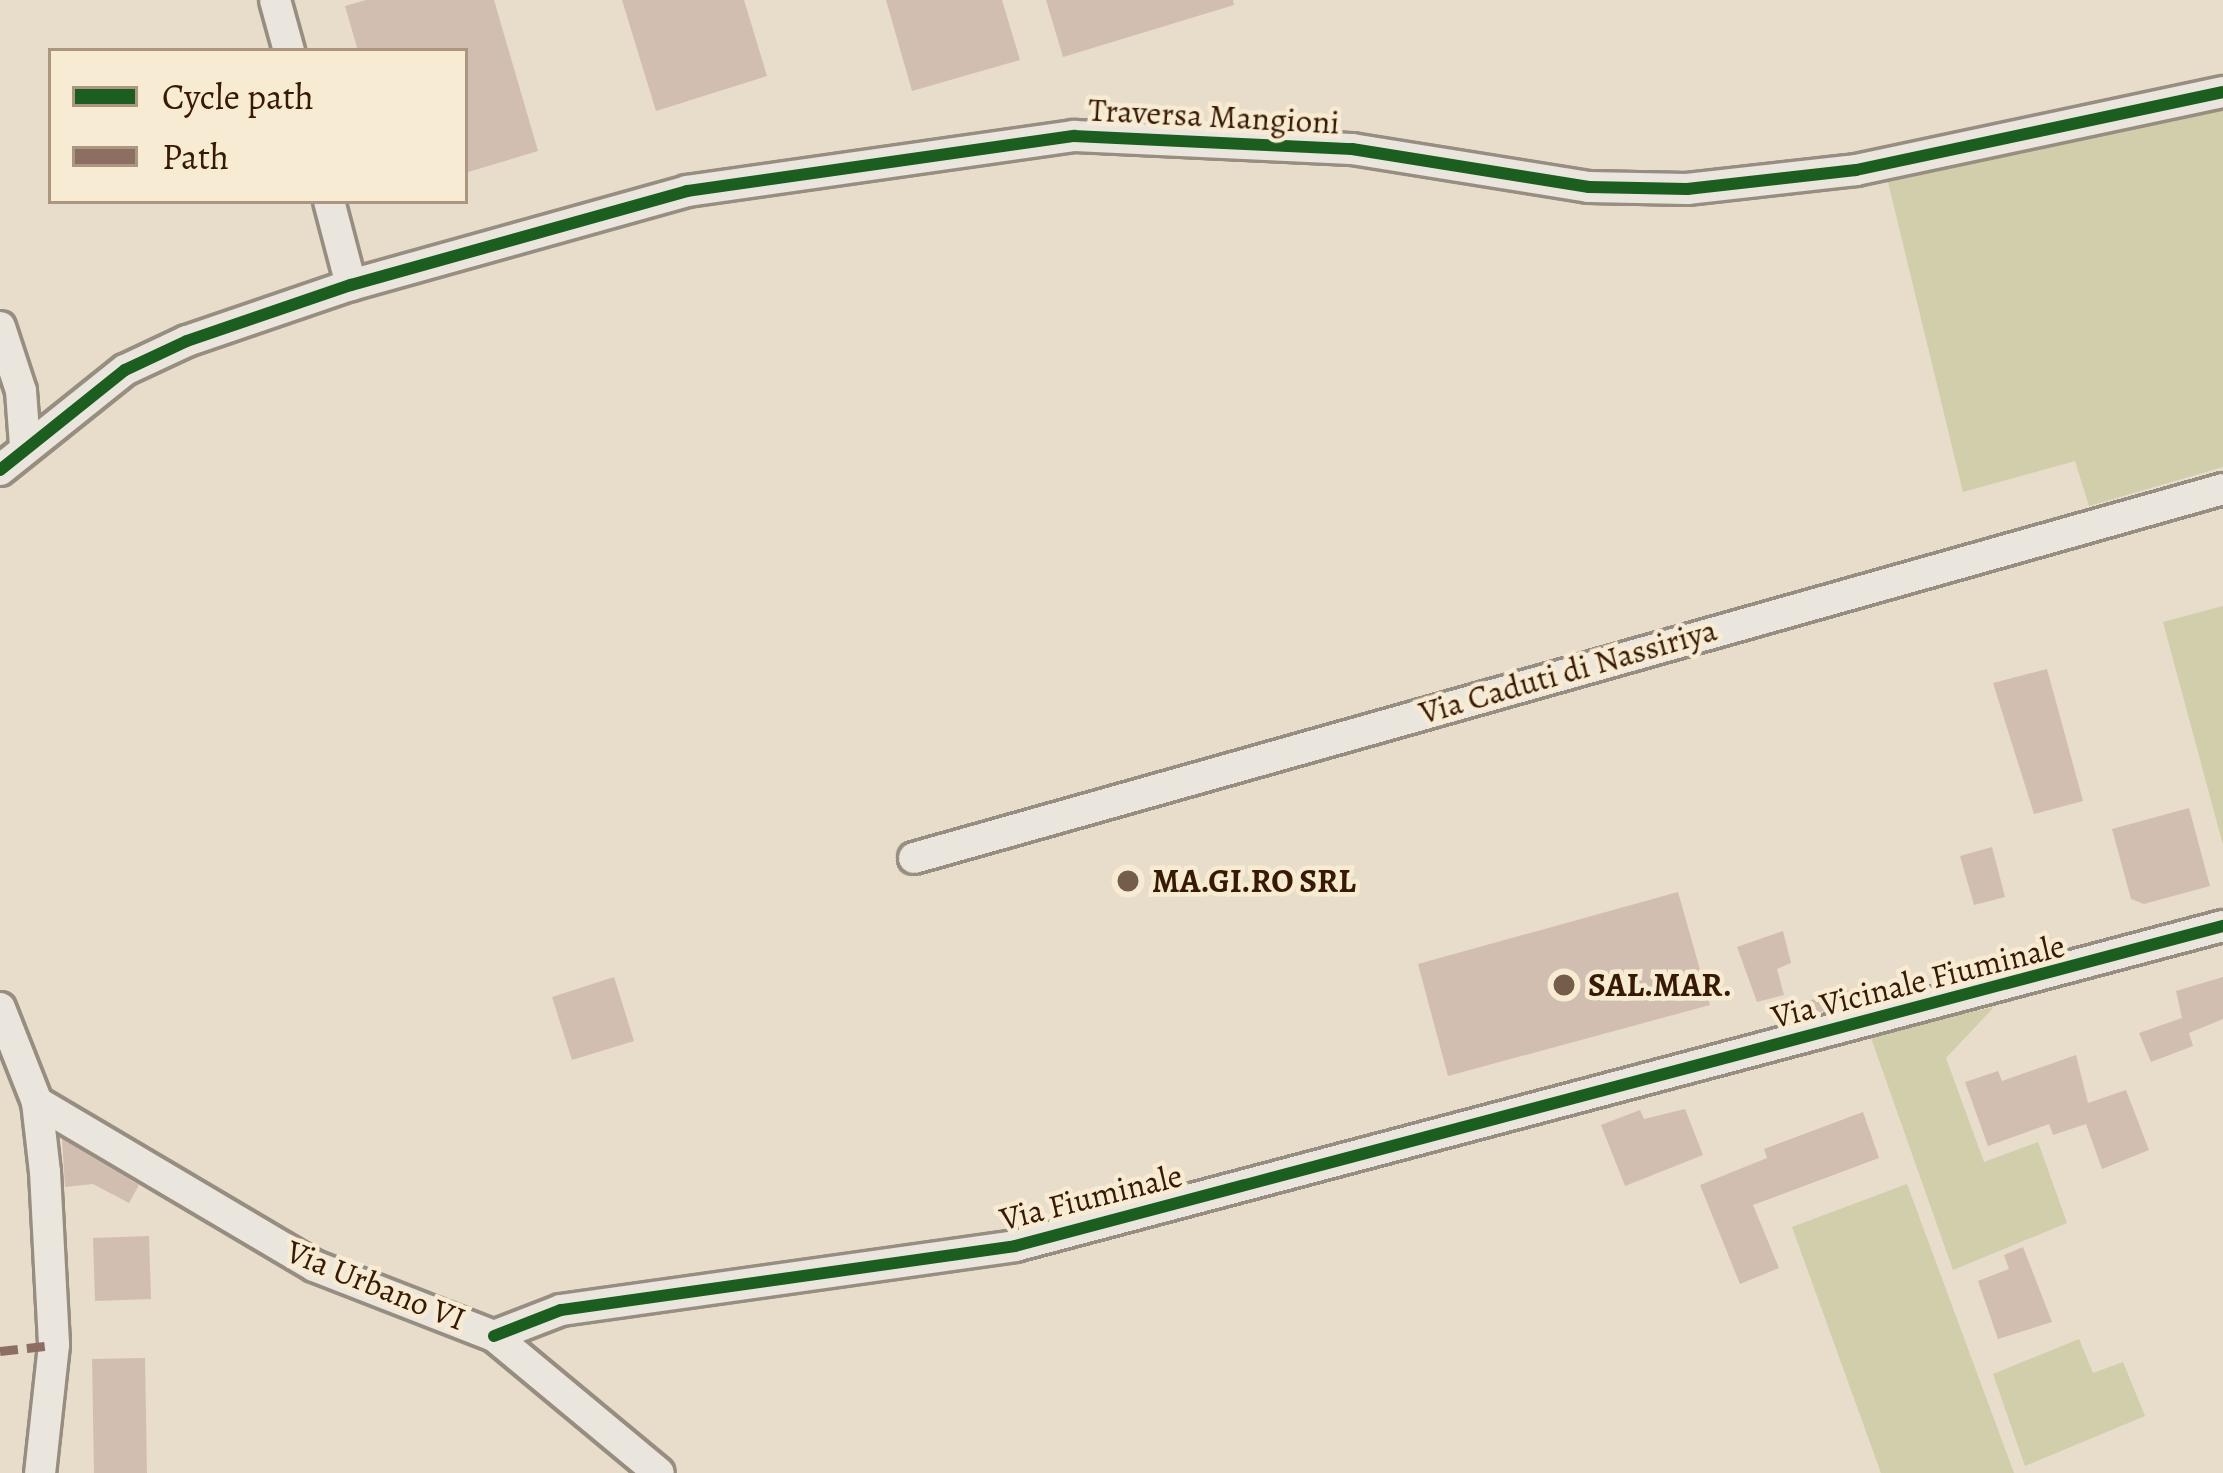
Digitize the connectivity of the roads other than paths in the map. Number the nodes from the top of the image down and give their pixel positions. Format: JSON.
{"nodes":[{"id":1,"x":275,"y":0,"type":"edge"},
{"id":2,"x":288,"y":48,"type":"edge"},
{"id":3,"x":2223,"y":92,"type":"edge"},
{"id":4,"x":330,"y":204,"type":"edge"},
{"id":5,"x":351,"y":284,"type":"junction"},
{"id":6,"x":0,"y":327,"type":"edge"},
{"id":7,"x":26,"y":445,"type":"junction"},
{"id":8,"x":0,"y":470,"type":"edge"},
{"id":9,"x":2223,"y":489,"type":"edge"},
{"id":10,"x":914,"y":858,"type":"dead end"},
{"id":11,"x":2223,"y":926,"type":"edge"},
{"id":12,"x":0,"y":1008,"type":"edge"},
{"id":13,"x":1694,"y":1065,"type":"joint"},
{"id":14,"x":38,"y":1102,"type":"junction"},
{"id":15,"x":494,"y":1336,"type":"junction"},
{"id":16,"x":40,"y":1473,"type":"edge"},
{"id":17,"x":659,"y":1473,"type":"edge"}],
"edges":[{"from":1,"to":2,"type":"street"},
{"from":3,"to":5,"type":"street","name":"Traversa Mangioni"},
{"from":4,"to":5,"type":"street"},
{"from":5,"to":7,"type":"street","name":"Traversa Mangioni"},
{"from":6,"to":7,"type":"street"},
{"from":7,"to":8,"type":"street"},
{"from":9,"to":10,"type":"street","name":"Via Caduti di Nassiriya"},
{"from":11,"to":13,"type":"street","name":"Via Vicinale Fiuminale"},
{"from":12,"to":14,"type":"street"},
{"from":13,"to":15,"type":"street","name":"Via Fiuminale"},
{"from":14,"to":15,"type":"street","name":"Via Urbano VI"},
{"from":14,"to":16,"type":"street"},
{"from":15,"to":17,"type":"street","name":"Via Urbano VI"}]}
